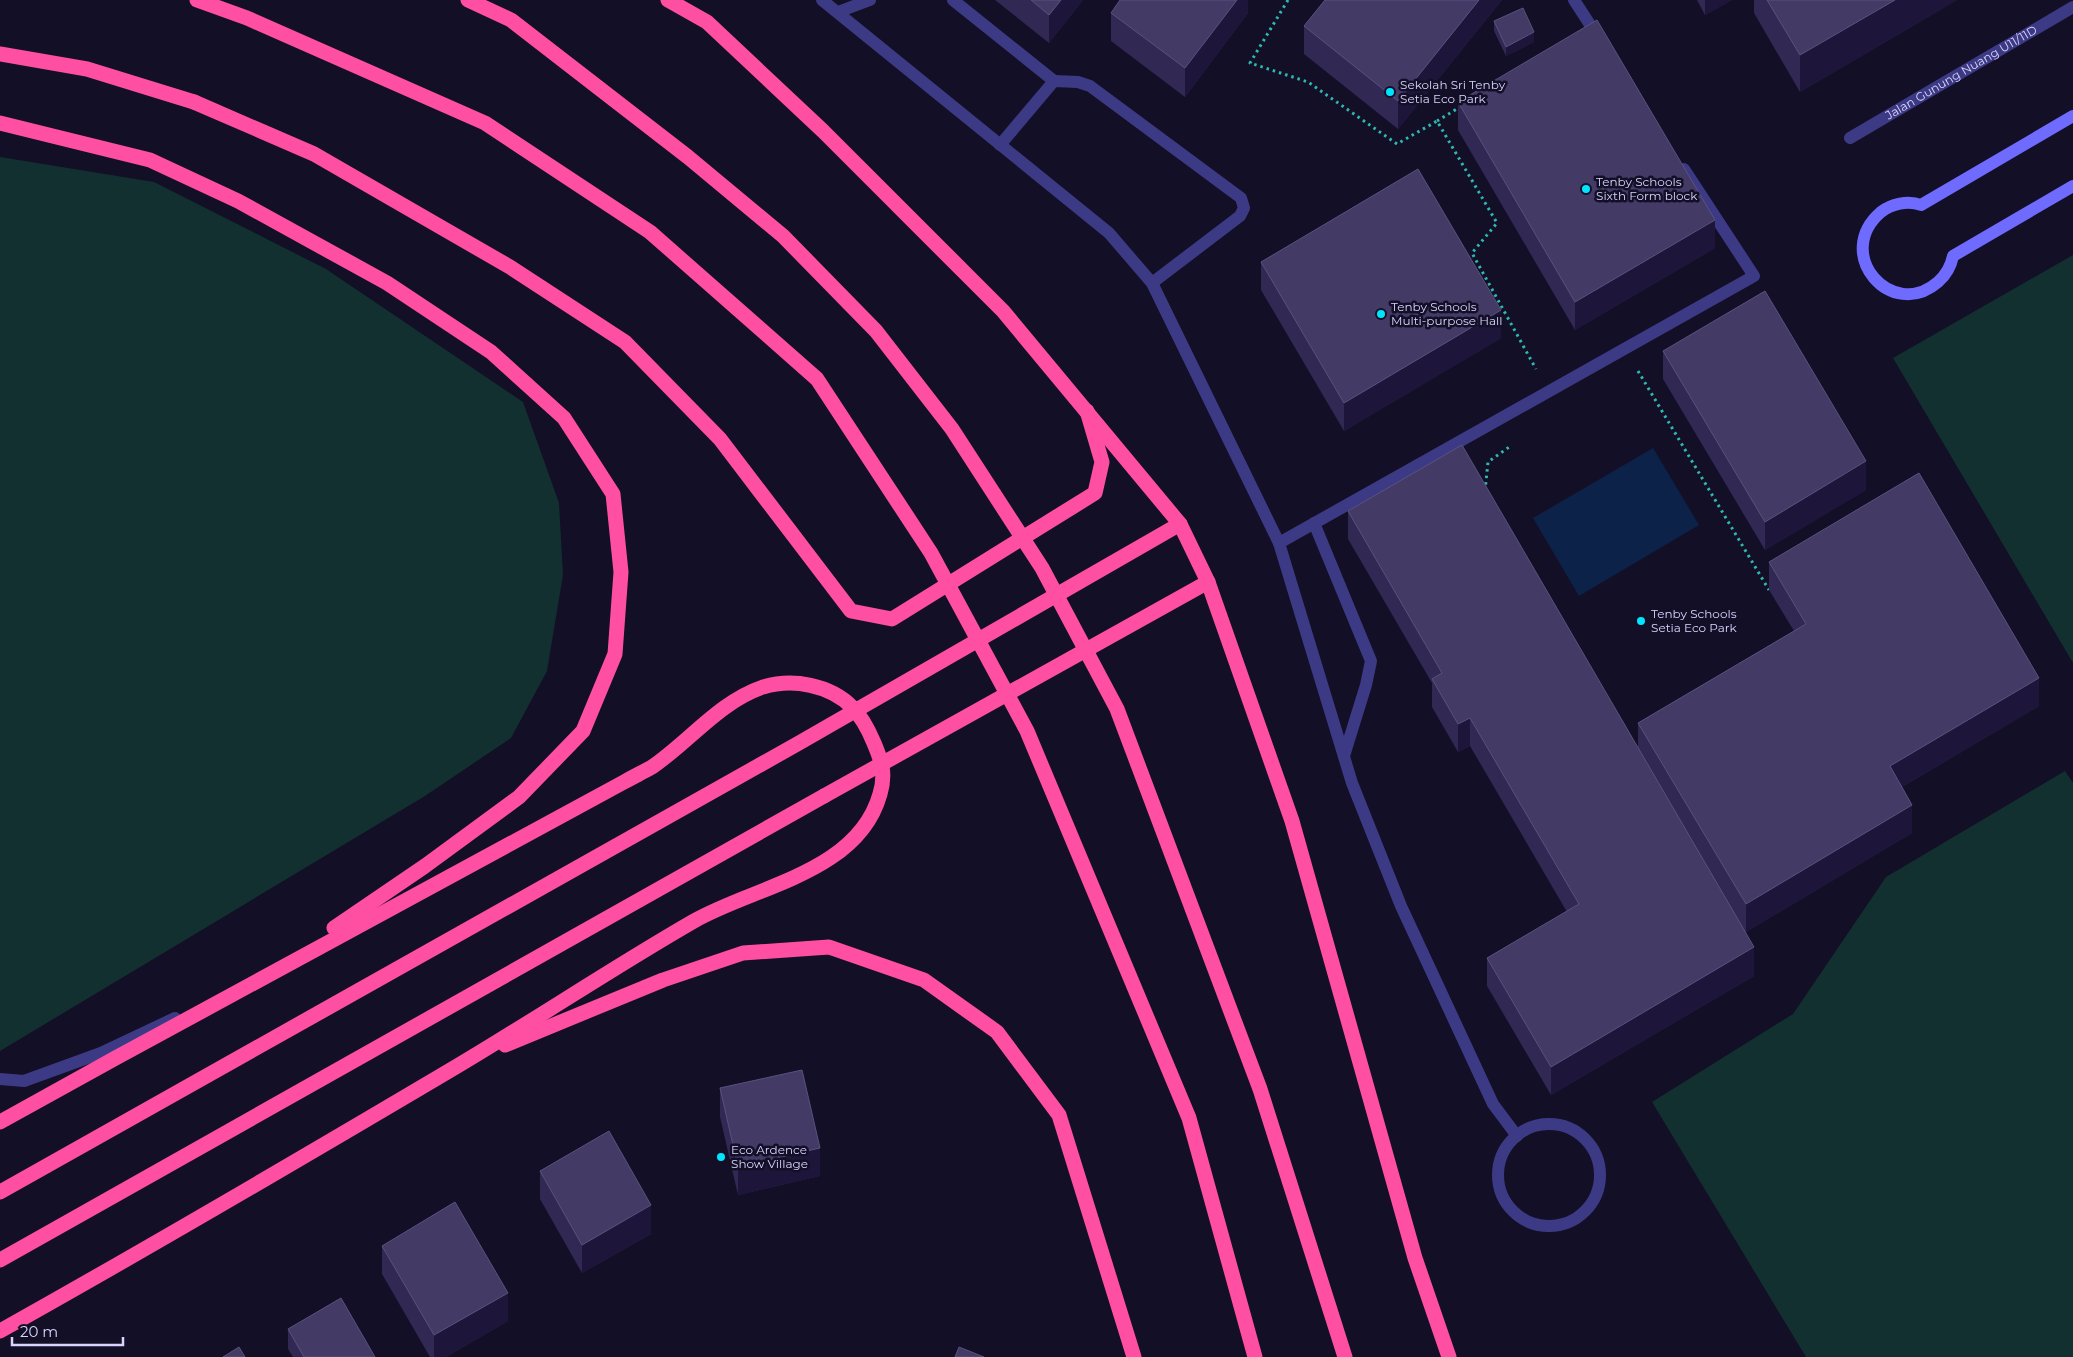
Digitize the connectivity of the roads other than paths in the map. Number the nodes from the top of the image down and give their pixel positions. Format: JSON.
{"nodes":[{"id":1,"x":197,"y":0,"type":"edge"},
{"id":2,"x":468,"y":0,"type":"edge"},
{"id":3,"x":668,"y":0,"type":"edge"},
{"id":4,"x":822,"y":0,"type":"edge"},
{"id":5,"x":870,"y":0,"type":"edge"},
{"id":6,"x":953,"y":0,"type":"edge"},
{"id":7,"x":1574,"y":0,"type":"edge"},
{"id":8,"x":2073,"y":7,"type":"edge"},
{"id":9,"x":838,"y":12,"type":"junction"},
{"id":10,"x":1603,"y":45,"type":"edge"},
{"id":11,"x":0,"y":54,"type":"edge"},
{"id":12,"x":1054,"y":81,"type":"junction"},
{"id":13,"x":2073,"y":116,"type":"edge"},
{"id":14,"x":0,"y":124,"type":"edge"},
{"id":15,"x":1850,"y":138,"type":"dead end"},
{"id":16,"x":1000,"y":145,"type":"junction"},
{"id":17,"x":1678,"y":161,"type":"edge"},
{"id":18,"x":2073,"y":186,"type":"edge"},
{"id":19,"x":1152,"y":283,"type":"junction"},
{"id":20,"x":1086,"y":411,"type":"junction"},
{"id":21,"x":1314,"y":523,"type":"junction"},
{"id":22,"x":1180,"y":524,"type":"junction"},
{"id":23,"x":1279,"y":543,"type":"junction"},
{"id":24,"x":1208,"y":582,"type":"junction"},
{"id":25,"x":1344,"y":756,"type":"junction"},
{"id":26,"x":266,"y":974,"type":"junction"},
{"id":27,"x":460,"y":1063,"type":"junction"},
{"id":28,"x":0,"y":1079,"type":"edge"},
{"id":29,"x":0,"y":1122,"type":"edge"},
{"id":30,"x":1517,"y":1136,"type":"junction"},
{"id":31,"x":0,"y":1192,"type":"edge"},
{"id":32,"x":0,"y":1260,"type":"edge"},
{"id":33,"x":3,"y":1329,"type":"edge"},
{"id":34,"x":1134,"y":1357,"type":"edge"},
{"id":35,"x":1255,"y":1357,"type":"edge"},
{"id":36,"x":1345,"y":1357,"type":"edge"},
{"id":37,"x":1449,"y":1357,"type":"edge"}],
"edges":[{"from":1,"to":35,"type":"highway"},
{"from":2,"to":36,"type":"highway"},
{"from":3,"to":20,"type":"highway"},
{"from":4,"to":9,"type":"street"},
{"from":5,"to":9,"type":"street"},
{"from":6,"to":12,"type":"street"},
{"from":7,"to":10,"type":"street"},
{"from":8,"to":15,"type":"street","name":"Jalan Gunung Nuang U11/11D"},
{"from":9,"to":16,"type":"street"},
{"from":11,"to":20,"type":"highway","bridge":true},
{"from":12,"to":16,"type":"street"},
{"from":12,"to":19,"type":"street"},
{"from":13,"to":18,"type":"street"},
{"from":14,"to":26,"type":"highway"},
{"from":16,"to":19,"type":"street"},
{"from":17,"to":21,"type":"street"},
{"from":19,"to":23,"type":"street"},
{"from":20,"to":22,"type":"highway","bridge":true},
{"from":21,"to":23,"type":"street"},
{"from":21,"to":25,"type":"street"},
{"from":22,"to":24,"type":"highway"},
{"from":22,"to":31,"type":"highway","bridge":true},
{"from":23,"to":25,"type":"street"},
{"from":24,"to":32,"type":"highway","bridge":true},
{"from":24,"to":37,"type":"highway"},
{"from":25,"to":30,"type":"street"},
{"from":26,"to":27,"type":"highway"},
{"from":26,"to":28,"type":"street"},
{"from":26,"to":29,"type":"highway"},
{"from":27,"to":33,"type":"highway"},
{"from":27,"to":34,"type":"highway"},
{"from":30,"to":30,"type":"street"}]}
